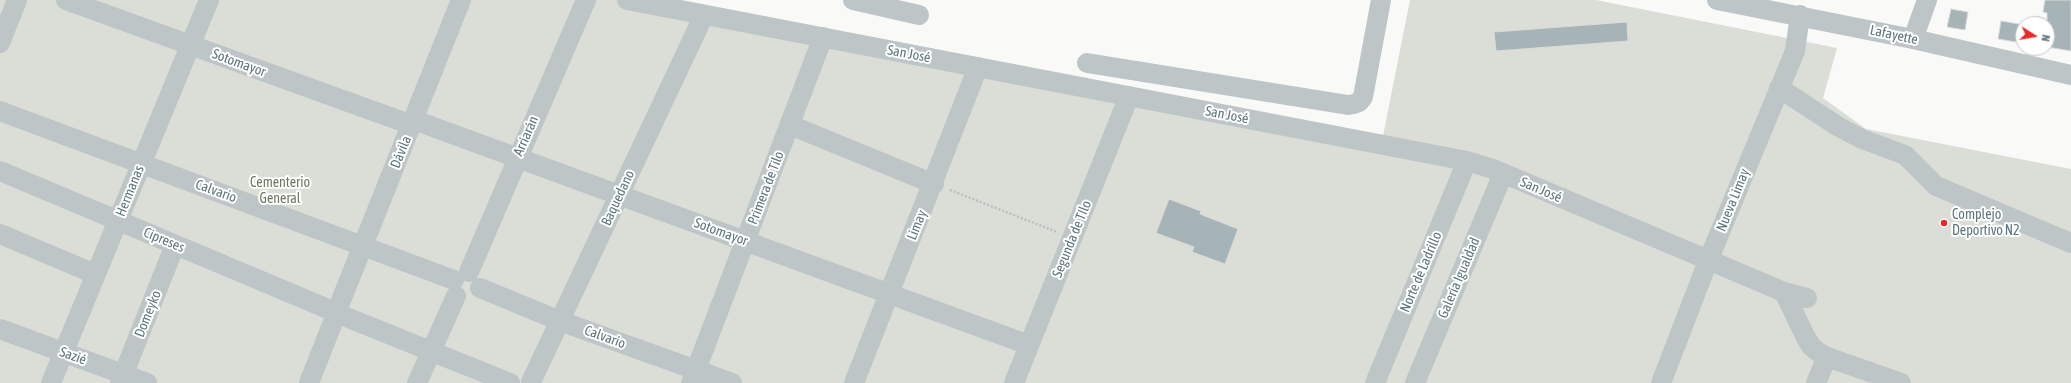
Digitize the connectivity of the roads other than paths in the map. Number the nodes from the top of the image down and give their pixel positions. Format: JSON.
{"nodes":[{"id":1,"x":17,"y":0,"type":"edge"},
{"id":2,"x":66,"y":0,"type":"edge"},
{"id":3,"x":209,"y":0,"type":"edge"},
{"id":4,"x":461,"y":0,"type":"edge"},
{"id":5,"x":586,"y":0,"type":"edge"},
{"id":6,"x":627,"y":0,"type":"edge"},
{"id":7,"x":853,"y":0,"type":"edge"},
{"id":8,"x":1380,"y":0,"type":"edge"},
{"id":9,"x":1717,"y":0,"type":"edge"},
{"id":10,"x":1927,"y":0,"type":"edge"},
{"id":11,"x":919,"y":14,"type":"dead end"},
{"id":12,"x":704,"y":15,"type":"junction"},
{"id":13,"x":1800,"y":15,"type":"junction"},
{"id":14,"x":823,"y":37,"type":"junction"},
{"id":15,"x":1913,"y":39,"type":"junction"},
{"id":16,"x":0,"y":43,"type":"edge"},
{"id":17,"x":190,"y":45,"type":"junction"},
{"id":18,"x":1087,"y":63,"type":"dead end"},
{"id":19,"x":978,"y":67,"type":"junction"},
{"id":20,"x":2071,"y":75,"type":"edge"},
{"id":21,"x":1779,"y":88,"type":"junction"},
{"id":22,"x":1129,"y":96,"type":"junction"},
{"id":23,"x":0,"y":111,"type":"edge"},
{"id":24,"x":412,"y":123,"type":"junction"},
{"id":25,"x":790,"y":124,"type":"junction"},
{"id":26,"x":516,"y":158,"type":"junction"},
{"id":27,"x":1467,"y":161,"type":"junction"},
{"id":28,"x":141,"y":163,"type":"junction"},
{"id":29,"x":0,"y":171,"type":"edge"},
{"id":30,"x":1503,"y":174,"type":"junction"},
{"id":31,"x":934,"y":184,"type":"junction"},
{"id":32,"x":619,"y":195,"type":"junction"},
{"id":33,"x":118,"y":221,"type":"junction"},
{"id":34,"x":0,"y":234,"type":"edge"},
{"id":35,"x":745,"y":241,"type":"junction"},
{"id":36,"x":2071,"y":243,"type":"edge"},
{"id":37,"x":175,"y":245,"type":"junction"},
{"id":38,"x":363,"y":246,"type":"junction"},
{"id":39,"x":1708,"y":261,"type":"junction"},
{"id":40,"x":95,"y":274,"type":"junction"},
{"id":41,"x":465,"y":284,"type":"junction"},
{"id":42,"x":1784,"y":292,"type":"junction"},
{"id":43,"x":890,"y":294,"type":"junction"},
{"id":44,"x":1807,"y":298,"type":"dead end"},
{"id":45,"x":337,"y":313,"type":"junction"},
{"id":46,"x":560,"y":321,"type":"junction"},
{"id":47,"x":0,"y":329,"type":"edge"},
{"id":48,"x":1029,"y":345,"type":"junction"},
{"id":49,"x":432,"y":351,"type":"junction"},
{"id":50,"x":63,"y":352,"type":"junction"},
{"id":51,"x":1827,"y":357,"type":"junction"},
{"id":52,"x":694,"y":376,"type":"edge"},
{"id":53,"x":122,"y":379,"type":"edge"},
{"id":54,"x":51,"y":383,"type":"edge"},
{"id":55,"x":147,"y":383,"type":"edge"},
{"id":56,"x":309,"y":383,"type":"edge"},
{"id":57,"x":418,"y":383,"type":"edge"},
{"id":58,"x":510,"y":383,"type":"edge"},
{"id":59,"x":528,"y":383,"type":"edge"},
{"id":60,"x":732,"y":383,"type":"edge"},
{"id":61,"x":854,"y":383,"type":"edge"},
{"id":62,"x":1014,"y":383,"type":"edge"},
{"id":63,"x":1375,"y":383,"type":"edge"},
{"id":64,"x":1415,"y":383,"type":"edge"},
{"id":65,"x":1661,"y":383,"type":"edge"},
{"id":66,"x":1816,"y":383,"type":"edge"},
{"id":67,"x":1901,"y":383,"type":"edge"}],
"edges":[{"from":1,"to":16,"type":"street"},
{"from":2,"to":17,"type":"street","name":"Sotomayor"},
{"from":3,"to":17,"type":"street","name":"Hermanas"},
{"from":4,"to":24,"type":"street","name":"Dávila"},
{"from":5,"to":26,"type":"street","name":"Arriarán"},
{"from":6,"to":12,"type":"street","name":"San José"},
{"from":7,"to":11,"type":"street"},
{"from":8,"to":18,"type":"street"},
{"from":9,"to":13,"type":"street","name":"Lafayette"},
{"from":10,"to":15,"type":"street"},
{"from":12,"to":14,"type":"street","name":"San José"},
{"from":12,"to":32,"type":"street","name":"Baquedano"},
{"from":13,"to":15,"type":"street","name":"Lafayette"},
{"from":13,"to":21,"type":"street","name":"Nueva Limay"},
{"from":14,"to":19,"type":"street","name":"San José"},
{"from":14,"to":25,"type":"street","name":"Primera de Tilo"},
{"from":15,"to":20,"type":"street","name":"Lafayette"},
{"from":17,"to":24,"type":"street","name":"Sotomayor"},
{"from":17,"to":28,"type":"street","name":"Hermanas"},
{"from":19,"to":22,"type":"street","name":"San José"},
{"from":19,"to":31,"type":"street","name":"Limay"},
{"from":21,"to":36,"type":"street"},
{"from":21,"to":39,"type":"street","name":"Nueva Limay"},
{"from":22,"to":27,"type":"street","name":"San José"},
{"from":22,"to":48,"type":"street","name":"Segunda de TIlo"},
{"from":23,"to":28,"type":"street","name":"Calvario"},
{"from":24,"to":26,"type":"street","name":"Sotomayor"},
{"from":24,"to":38,"type":"street","name":"Dávila"},
{"from":25,"to":31,"type":"street"},
{"from":25,"to":35,"type":"street","name":"Primera de Tilo"},
{"from":26,"to":32,"type":"street","name":"Sotomayor"},
{"from":26,"to":41,"type":"street","name":"Arriarán"},
{"from":27,"to":30,"type":"street","name":"San José"},
{"from":27,"to":63,"type":"street","name":"Norte de Ladrillo"},
{"from":28,"to":33,"type":"street","name":"Hermanas"},
{"from":28,"to":38,"type":"street","name":"Calvario"},
{"from":29,"to":33,"type":"street","name":"Cipreses"},
{"from":30,"to":39,"type":"street","name":"San José"},
{"from":30,"to":64,"type":"street","name":"Galería Igualdad"},
{"from":31,"to":43,"type":"street","name":"Limay"},
{"from":32,"to":35,"type":"street","name":"Sotomayor"},
{"from":32,"to":46,"type":"street","name":"Baquedano"},
{"from":33,"to":37,"type":"street","name":"Cipreses"},
{"from":33,"to":40,"type":"street","name":"Hermanas"},
{"from":34,"to":40,"type":"street"},
{"from":35,"to":43,"type":"street","name":"Sotomayor"},
{"from":35,"to":52,"type":"street","name":"Primera de Tilo"},
{"from":37,"to":45,"type":"street","name":"Cipreses"},
{"from":37,"to":53,"type":"street","name":"Domeyko"},
{"from":38,"to":41,"type":"street","name":"Calvario"},
{"from":38,"to":45,"type":"street","name":"Dávila"},
{"from":39,"to":42,"type":"street","name":"San José"},
{"from":39,"to":65,"type":"street","name":"Nueva Limay"},
{"from":40,"to":50,"type":"street","name":"Hermanas"},
{"from":41,"to":46,"type":"street","name":"Calvario"},
{"from":41,"to":49,"type":"street","name":"Arriarán"},
{"from":42,"to":44,"type":"street","name":"San José"},
{"from":42,"to":51,"type":"street"},
{"from":43,"to":48,"type":"street","name":"Sotomayor"},
{"from":43,"to":61,"type":"street","name":"Limay"},
{"from":45,"to":49,"type":"street","name":"Cipreses"},
{"from":45,"to":56,"type":"street","name":"Dávila"},
{"from":46,"to":52,"type":"street","name":"Calvario"},
{"from":46,"to":59,"type":"street","name":"Baquedano"},
{"from":47,"to":50,"type":"street","name":"Sazié"},
{"from":48,"to":62,"type":"street","name":"Segunda de TIlo"},
{"from":49,"to":57,"type":"street","name":"Arriarán"},
{"from":49,"to":58,"type":"street","name":"Cipreses"},
{"from":50,"to":53,"type":"street","name":"Sazié"},
{"from":50,"to":54,"type":"street","name":"Hermanas"},
{"from":51,"to":66,"type":"street"},
{"from":51,"to":67,"type":"street"},
{"from":52,"to":60,"type":"street","name":"Calvario"},
{"from":53,"to":55,"type":"street","name":"Sazié"}]}
